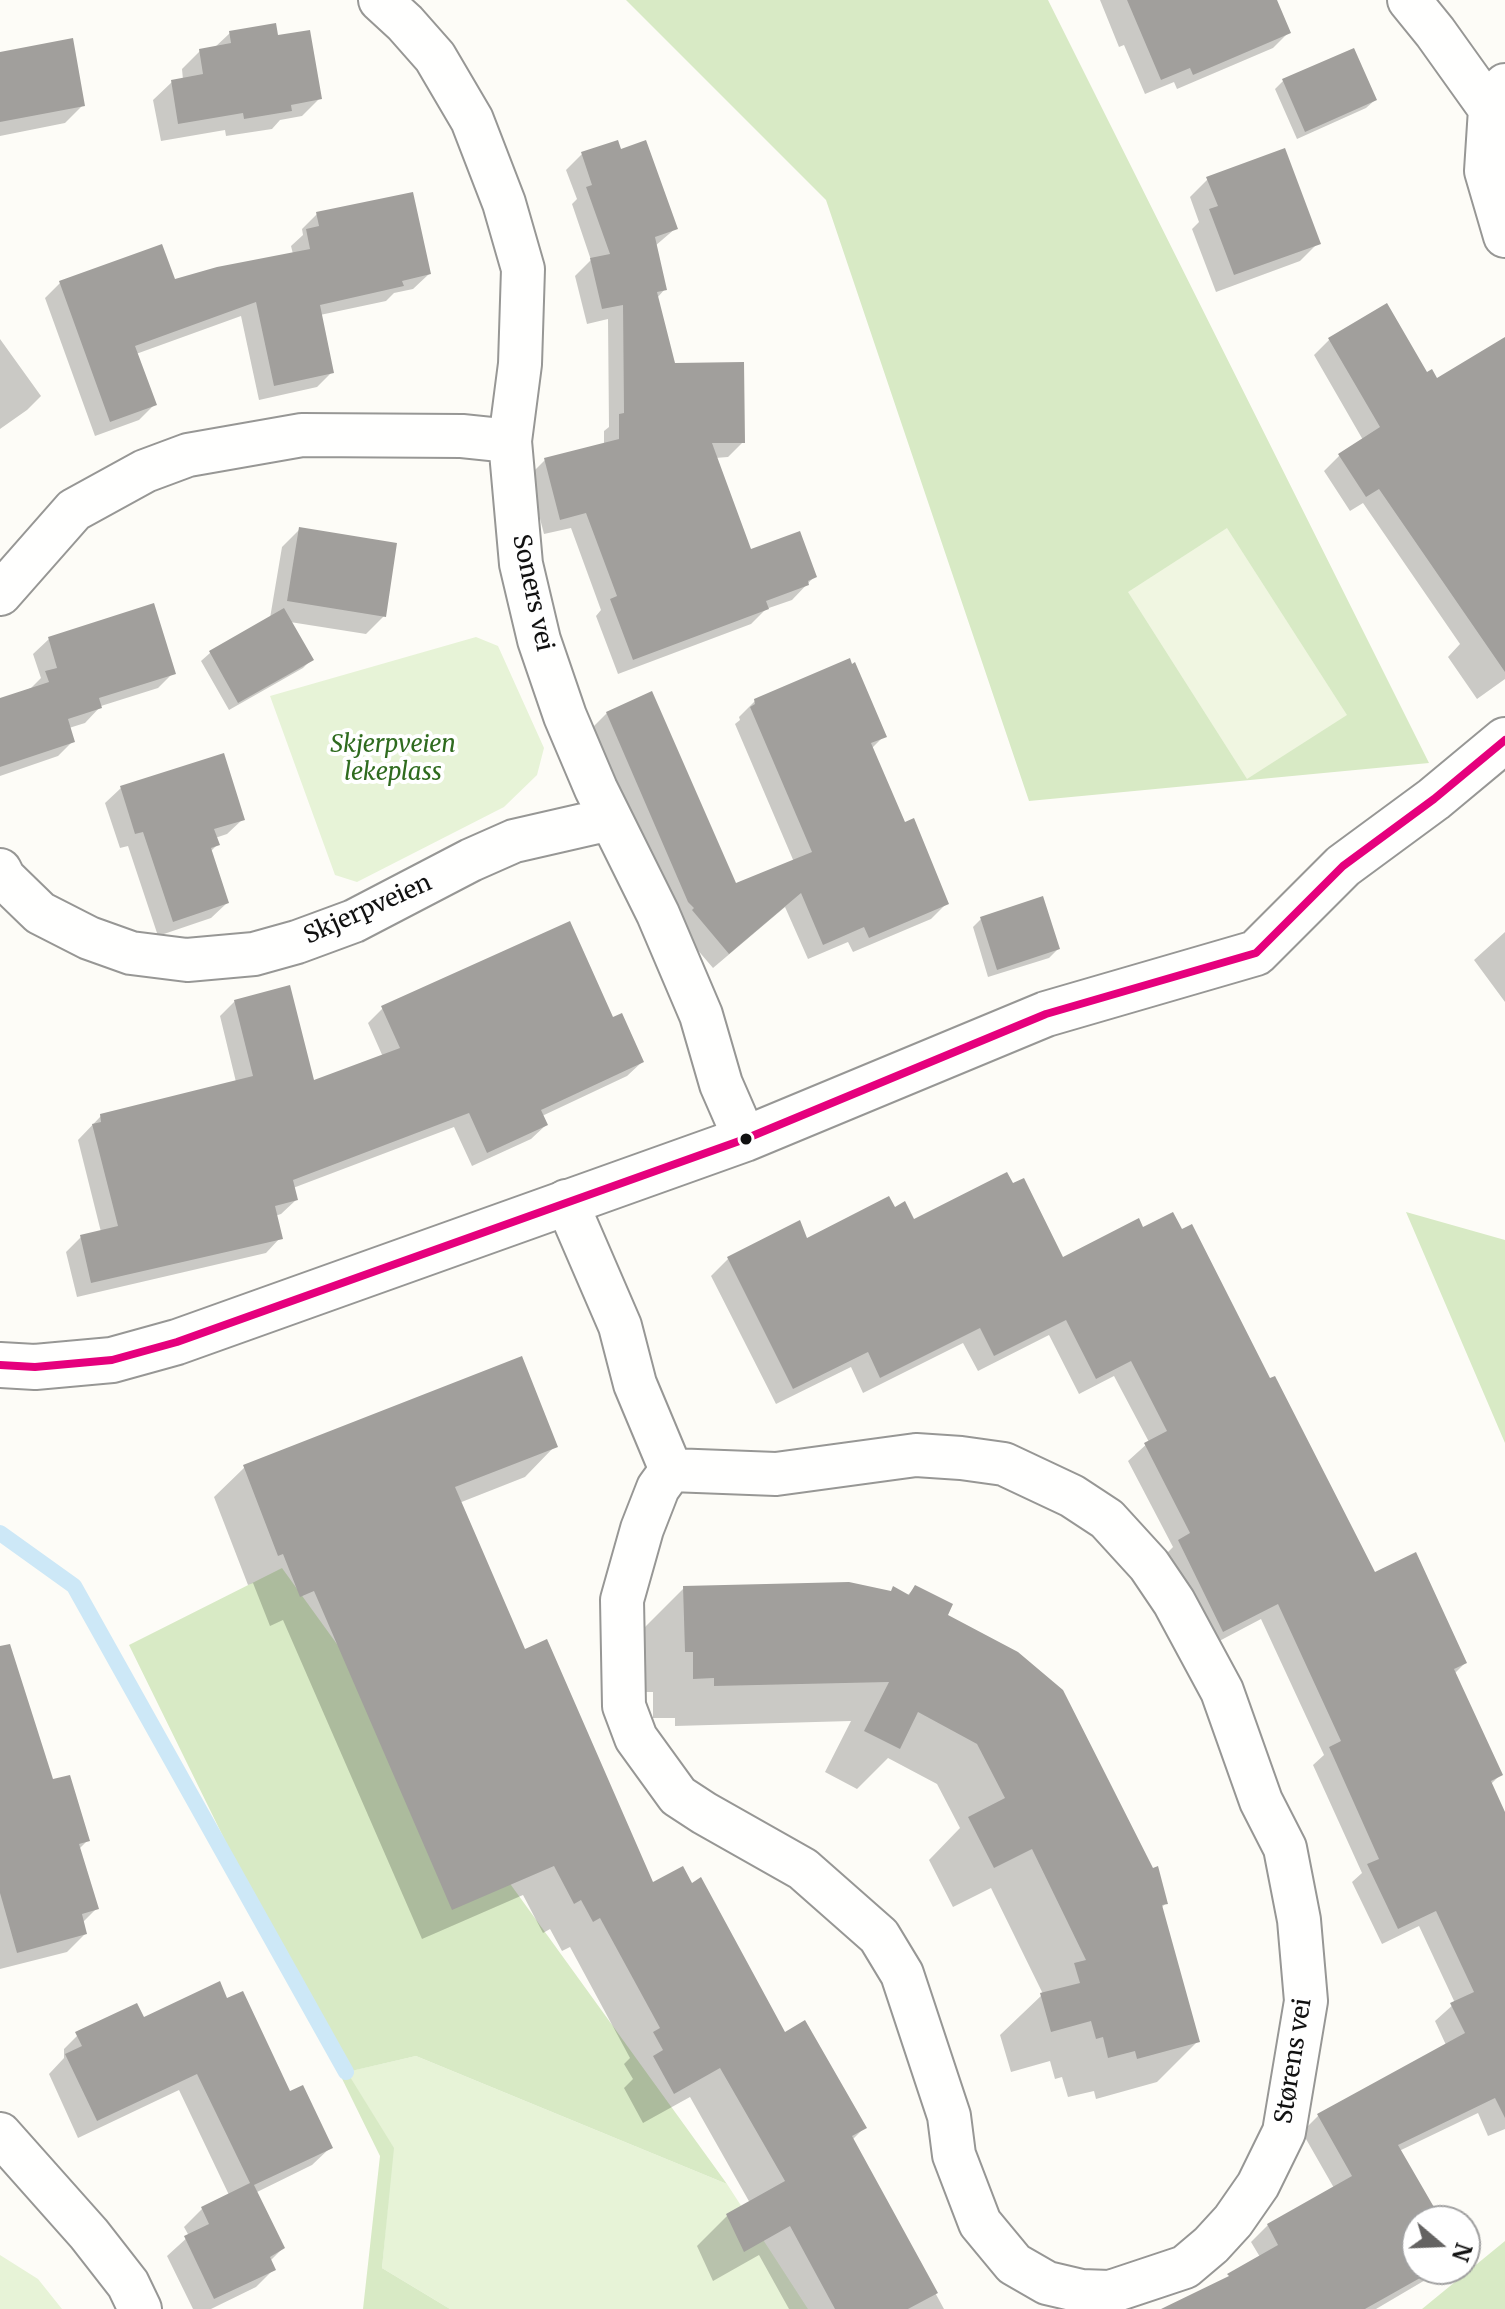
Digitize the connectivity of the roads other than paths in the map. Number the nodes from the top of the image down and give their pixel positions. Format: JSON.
{"nodes":[{"id":1,"x":380,"y":0,"type":"edge"},
{"id":2,"x":1409,"y":0,"type":"edge"},
{"id":3,"x":1498,"y":97,"type":"edge"},
{"id":4,"x":1505,"y":236,"type":"edge"},
{"id":5,"x":510,"y":441,"type":"junction"},
{"id":6,"x":0,"y":594,"type":"edge"},
{"id":7,"x":1505,"y":740,"type":"edge"},
{"id":8,"x":610,"y":819,"type":"junction"},
{"id":9,"x":0,"y":870,"type":"edge"},
{"id":10,"x":745,"y":1139,"type":"junction"},
{"id":11,"x":566,"y":1201,"type":"junction"},
{"id":12,"x":0,"y":1365,"type":"edge"},
{"id":13,"x":671,"y":1470,"type":"junction"},
{"id":14,"x":0,"y":2134,"type":"edge"},
{"id":15,"x":140,"y":2309,"type":"edge"}],
"edges":[{"from":1,"to":5,"type":"street","name":"Soners vei"},
{"from":2,"to":3,"type":"street"},
{"from":3,"to":4,"type":"street"},
{"from":5,"to":6,"type":"street"},
{"from":5,"to":8,"type":"street","name":"Soners vei"},
{"from":7,"to":10,"type":"street"},
{"from":8,"to":9,"type":"street","name":"Skjerpveien"},
{"from":8,"to":10,"type":"street","name":"Soners vei"},
{"from":10,"to":11,"type":"street"},
{"from":11,"to":12,"type":"street"},
{"from":11,"to":13,"type":"street"},
{"from":13,"to":13,"type":"street","name":"Størens vei"},
{"from":14,"to":15,"type":"street"}]}
